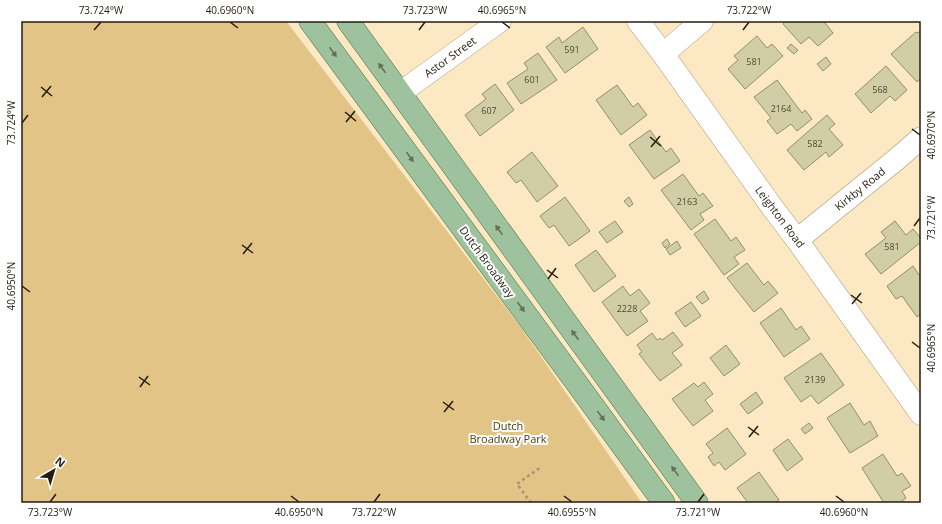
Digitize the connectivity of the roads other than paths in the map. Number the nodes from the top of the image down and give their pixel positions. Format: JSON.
{"nodes":[{"id":1,"x":310,"y":21,"type":"edge"},
{"id":2,"x":348,"y":21,"type":"edge"},
{"id":3,"x":500,"y":21,"type":"edge"},
{"id":4,"x":638,"y":21,"type":"edge"},
{"id":5,"x":702,"y":21,"type":"edge"},
{"id":6,"x":663,"y":54,"type":"junction"},
{"id":7,"x":400,"y":93,"type":"junction"},
{"id":8,"x":376,"y":111,"type":"junction"},
{"id":9,"x":921,"y":138,"type":"edge"},
{"id":10,"x":797,"y":240,"type":"junction"},
{"id":11,"x":598,"y":367,"type":"junction"},
{"id":12,"x":578,"y":385,"type":"junction"},
{"id":13,"x":921,"y":414,"type":"edge"},
{"id":14,"x":664,"y":503,"type":"edge"},
{"id":15,"x":698,"y":503,"type":"edge"}],
"edges":[{"from":1,"to":8,"type":"main road","name":"Dutch Broadway","one_way":true},
{"from":7,"to":2,"type":"main road","one_way":true},
{"from":3,"to":7,"type":"street","name":"Astor Street"},
{"from":4,"to":6,"type":"street","name":"Leighton Road"},
{"from":5,"to":6,"type":"street"},
{"from":6,"to":10,"type":"street","name":"Leighton Road"},
{"from":7,"to":8,"type":"main road"},
{"from":11,"to":7,"type":"main road","one_way":true},
{"from":8,"to":12,"type":"main road","name":"Dutch Broadway","one_way":true},
{"from":9,"to":10,"type":"street","name":"Kirkby Road"},
{"from":10,"to":13,"type":"street","name":"Leighton Road"},
{"from":11,"to":12,"type":"main road"},
{"from":15,"to":11,"type":"main road","one_way":true},
{"from":12,"to":14,"type":"main road","name":"Dutch Broadway","one_way":true}]}
